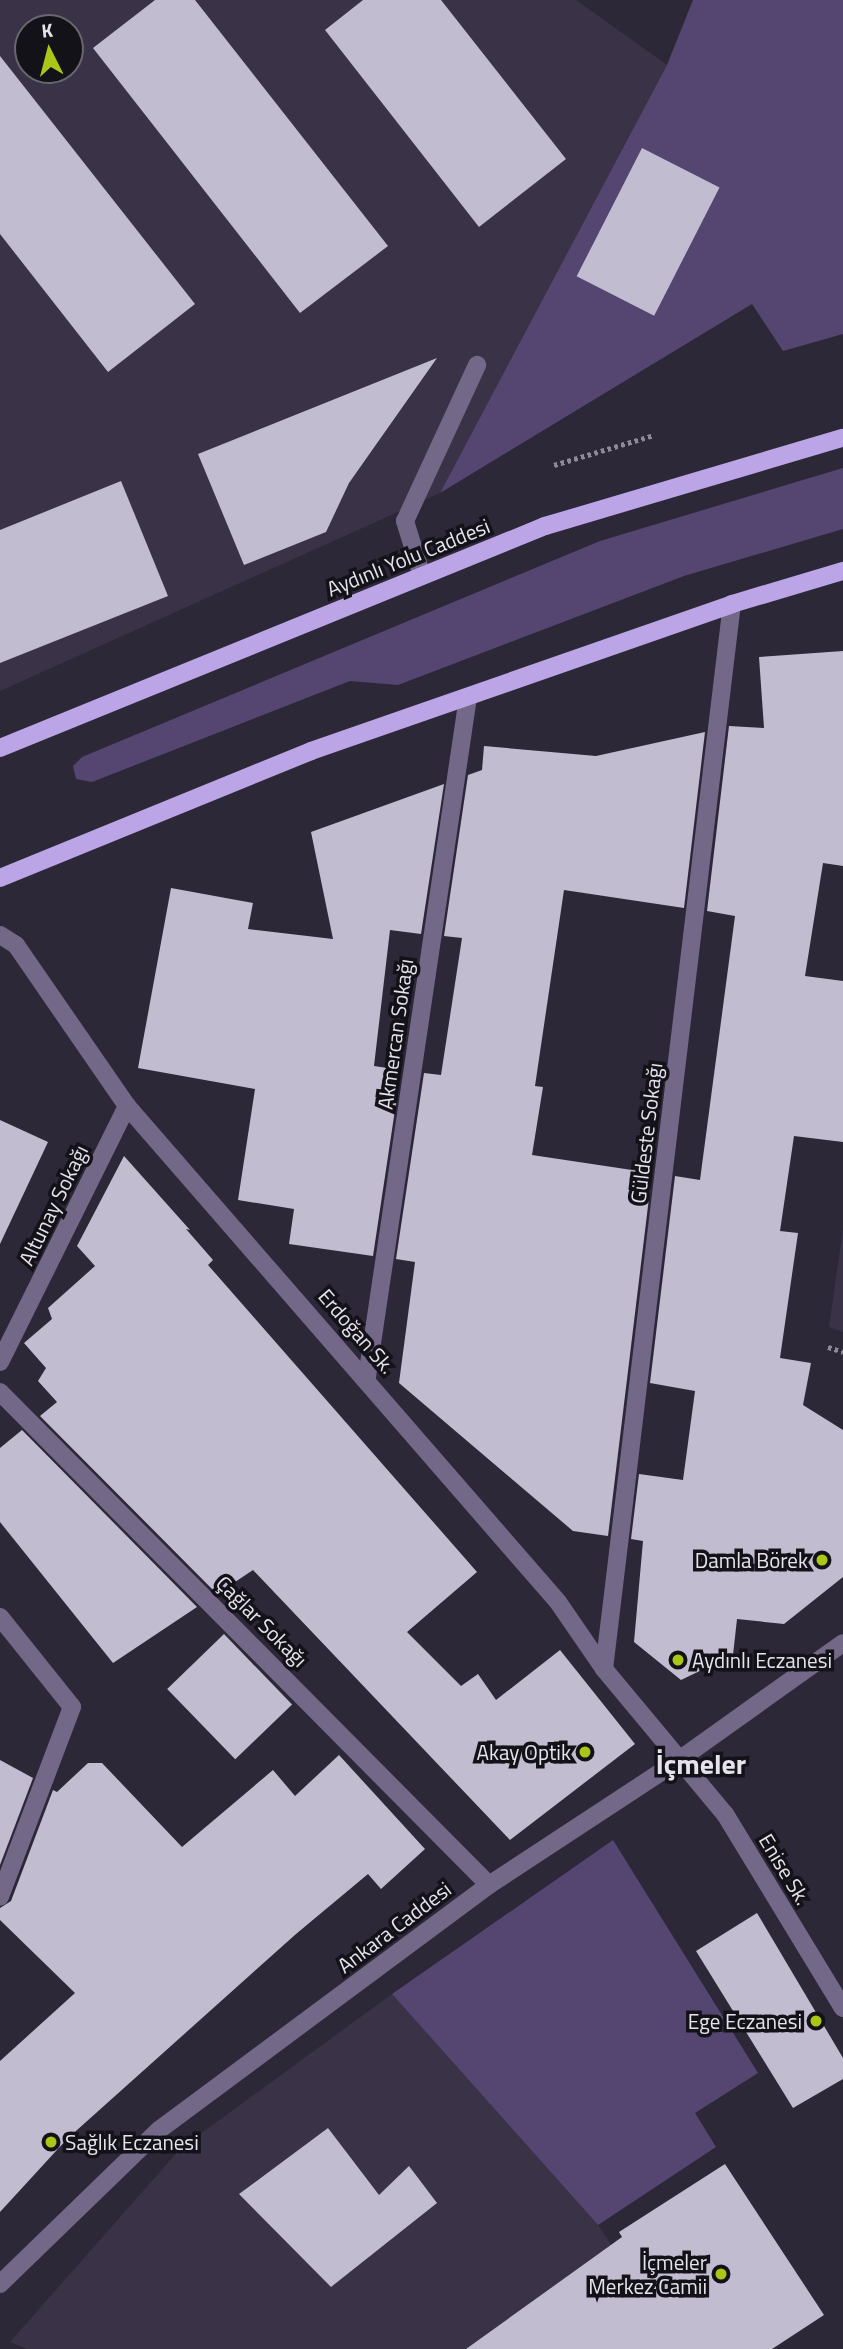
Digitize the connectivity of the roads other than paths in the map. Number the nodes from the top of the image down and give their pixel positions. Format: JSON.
{"nodes":[{"id":1,"x":477,"y":365,"type":"dead end"},
{"id":2,"x":843,"y":438,"type":"edge"},
{"id":3,"x":843,"y":571,"type":"edge"},
{"id":4,"x":422,"y":576,"type":"junction"},
{"id":5,"x":732,"y":604,"type":"junction"},
{"id":6,"x":468,"y":696,"type":"junction"},
{"id":7,"x":0,"y":748,"type":"edge"},
{"id":8,"x":0,"y":878,"type":"edge"},
{"id":9,"x":0,"y":935,"type":"edge"},
{"id":10,"x":127,"y":1105,"type":"junction"},
{"id":11,"x":0,"y":1362,"type":"edge"},
{"id":12,"x":368,"y":1377,"type":"junction"},
{"id":13,"x":0,"y":1392,"type":"edge"},
{"id":14,"x":0,"y":1617,"type":"edge"},
{"id":15,"x":843,"y":1643,"type":"edge"},
{"id":16,"x":822,"y":1658,"type":"junction"},
{"id":17,"x":843,"y":1660,"type":"edge"},
{"id":18,"x":604,"y":1668,"type":"junction"},
{"id":19,"x":678,"y":1760,"type":"junction"},
{"id":20,"x":489,"y":1885,"type":"junction"},
{"id":21,"x":0,"y":1897,"type":"edge"},
{"id":22,"x":843,"y":2008,"type":"edge"},
{"id":23,"x":0,"y":2284,"type":"edge"}],
"edges":[{"from":1,"to":4,"type":"street"},
{"from":2,"to":4,"type":"main road","name":"Aydınlı Yolu Caddesi"},
{"from":3,"to":5,"type":"main road"},
{"from":4,"to":7,"type":"main road","name":"Aydınlı Yolu Caddesi"},
{"from":5,"to":6,"type":"main road"},
{"from":5,"to":18,"type":"street","name":"Güldeste Sokağı"},
{"from":6,"to":8,"type":"main road"},
{"from":6,"to":12,"type":"street","name":"Akmercan Sokağı"},
{"from":9,"to":10,"type":"street","name":"Erdoğan Sk."},
{"from":10,"to":11,"type":"street","name":"Altunay Sokağı"},
{"from":10,"to":12,"type":"street","name":"Erdoğan Sk."},
{"from":12,"to":18,"type":"street","name":"Erdoğan Sk."},
{"from":13,"to":20,"type":"street","name":"Çağlar Sokağı"},
{"from":14,"to":21,"type":"street"},
{"from":15,"to":16,"type":"street","name":"Ankara Caddesi"},
{"from":16,"to":17,"type":"street"},
{"from":16,"to":19,"type":"street","name":"Ankara Caddesi"},
{"from":18,"to":19,"type":"street","name":"Erdoğan Sk."},
{"from":19,"to":20,"type":"street","name":"Ankara Caddesi"},
{"from":19,"to":22,"type":"street","name":"Enise Sk."},
{"from":20,"to":23,"type":"street","name":"Ankara Caddesi"}]}
